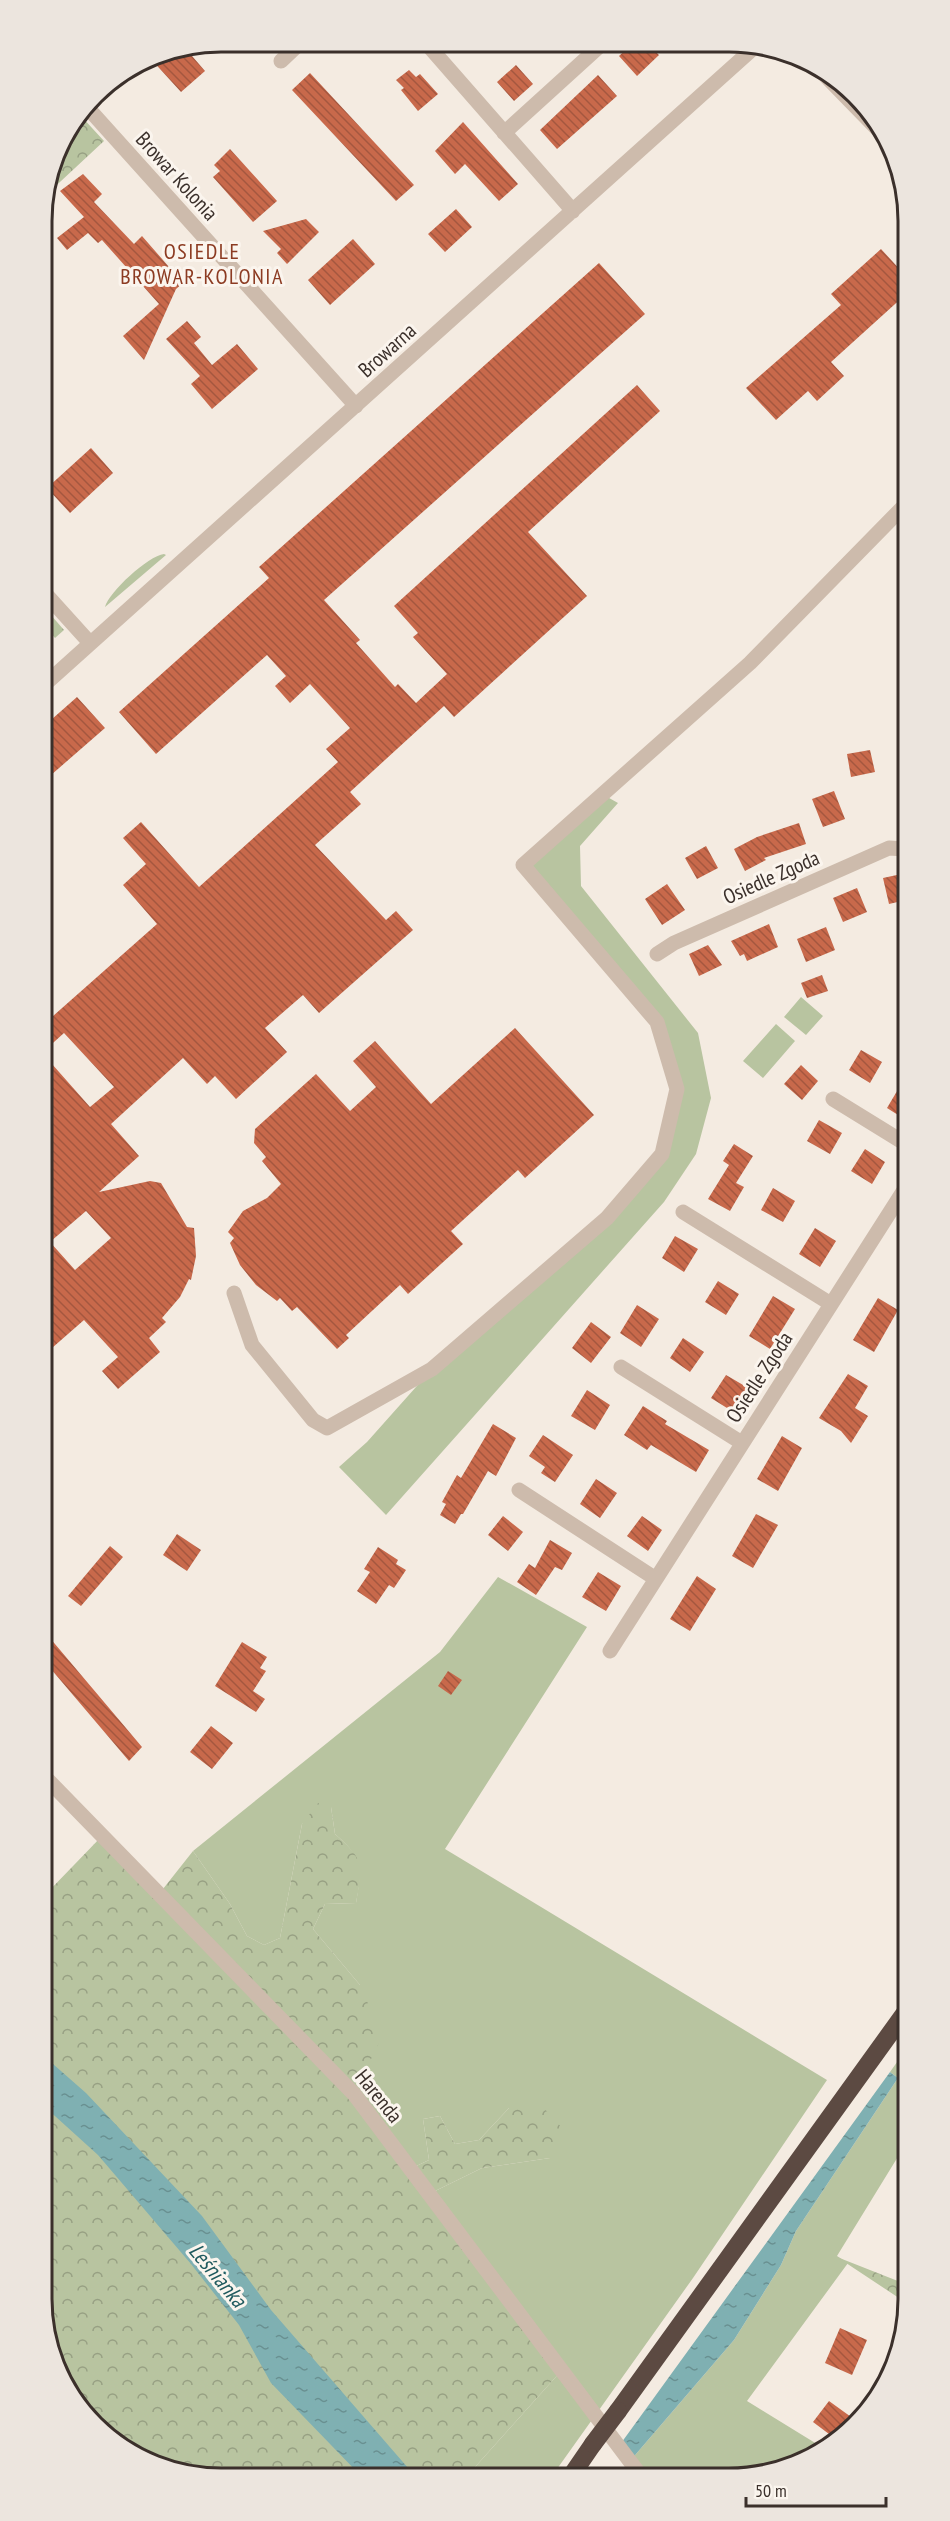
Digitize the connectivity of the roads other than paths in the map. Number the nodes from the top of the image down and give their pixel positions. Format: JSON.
{"nodes":[{"id":1,"x":290,"y":52,"type":"edge"},
{"id":2,"x":434,"y":52,"type":"edge"},
{"id":3,"x":593,"y":52,"type":"edge"},
{"id":4,"x":748,"y":54,"type":"edge"},
{"id":5,"x":281,"y":61,"type":"dead end"},
{"id":6,"x":92,"y":113,"type":"edge"},
{"id":7,"x":504,"y":133,"type":"junction"},
{"id":8,"x":573,"y":211,"type":"junction"},
{"id":9,"x":356,"y":406,"type":"junction"},
{"id":10,"x":898,"y":512,"type":"edge"},
{"id":11,"x":53,"y":602,"type":"edge"},
{"id":12,"x":90,"y":644,"type":"junction"},
{"id":13,"x":53,"y":677,"type":"edge"},
{"id":14,"x":898,"y":849,"type":"edge"},
{"id":15,"x":657,"y":954,"type":"dead end"},
{"id":16,"x":833,"y":1099,"type":"dead end"},
{"id":17,"x":898,"y":1139,"type":"edge"},
{"id":18,"x":898,"y":1200,"type":"edge"},
{"id":19,"x":683,"y":1212,"type":"dead end"},
{"id":20,"x":234,"y":1293,"type":"dead end"},
{"id":21,"x":831,"y":1304,"type":"junction"},
{"id":22,"x":621,"y":1367,"type":"dead end"},
{"id":23,"x":742,"y":1443,"type":"junction"},
{"id":24,"x":519,"y":1490,"type":"dead end"},
{"id":25,"x":656,"y":1579,"type":"junction"},
{"id":26,"x":610,"y":1652,"type":"dead end"},
{"id":27,"x":52,"y":1785,"type":"edge"},
{"id":28,"x":897,"y":2024,"type":"edge"},
{"id":29,"x":576,"y":2468,"type":"edge"},
{"id":30,"x":635,"y":2468,"type":"edge"}],
"edges":[{"from":1,"to":5,"type":"street"},
{"from":2,"to":7,"type":"street"},
{"from":3,"to":7,"type":"street"},
{"from":4,"to":8,"type":"street","name":"Browarna"},
{"from":6,"to":9,"type":"street","name":"Browar Kolonia"},
{"from":7,"to":8,"type":"street"},
{"from":8,"to":9,"type":"street","name":"Browarna"},
{"from":9,"to":12,"type":"street","name":"Browarna"},
{"from":10,"to":20,"type":"street"},
{"from":11,"to":12,"type":"street"},
{"from":12,"to":13,"type":"street","name":"Browarna"},
{"from":14,"to":15,"type":"street","name":"Osiedle Zgoda"},
{"from":16,"to":17,"type":"street"},
{"from":18,"to":21,"type":"street","name":"Osiedle Zgoda"},
{"from":19,"to":21,"type":"street"},
{"from":21,"to":23,"type":"street","name":"Osiedle Zgoda"},
{"from":22,"to":23,"type":"street","name":"Osiedle Zgoda"},
{"from":23,"to":25,"type":"street","name":"Osiedle Zgoda"},
{"from":24,"to":25,"type":"street"},
{"from":25,"to":26,"type":"street","name":"Osiedle Zgoda"},
{"from":27,"to":30,"type":"street","name":"Harenda"},
{"from":28,"to":29,"type":"highway","bridge":true}]}
